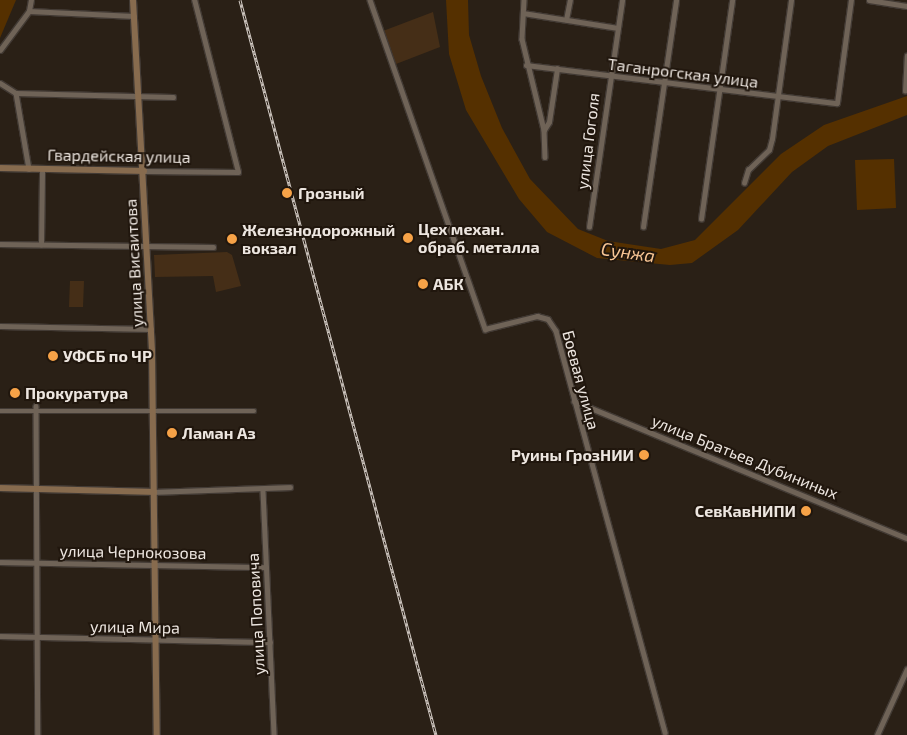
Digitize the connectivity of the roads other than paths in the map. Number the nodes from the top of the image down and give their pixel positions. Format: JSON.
{"nodes":[{"id":1,"x":31,"y":0,"type":"edge"},
{"id":2,"x":133,"y":0,"type":"edge"},
{"id":3,"x":194,"y":0,"type":"edge"},
{"id":4,"x":370,"y":0,"type":"edge"},
{"id":5,"x":524,"y":0,"type":"edge"},
{"id":6,"x":570,"y":0,"type":"edge"},
{"id":7,"x":622,"y":0,"type":"edge"},
{"id":8,"x":676,"y":0,"type":"edge"},
{"id":9,"x":732,"y":0,"type":"edge"},
{"id":10,"x":791,"y":0,"type":"edge"},
{"id":11,"x":851,"y":0,"type":"edge"},
{"id":12,"x":869,"y":0,"type":"edge"},
{"id":13,"x":907,"y":6,"type":"edge"},
{"id":14,"x":29,"y":11,"type":"junction"},
{"id":15,"x":523,"y":14,"type":"junction"},
{"id":16,"x":134,"y":16,"type":"junction"},
{"id":17,"x":566,"y":20,"type":"junction"},
{"id":18,"x":618,"y":28,"type":"junction"},
{"id":19,"x":0,"y":50,"type":"edge"},
{"id":20,"x":907,"y":56,"type":"edge"},
{"id":21,"x":526,"y":65,"type":"junction"},
{"id":22,"x":557,"y":69,"type":"junction"},
{"id":23,"x":608,"y":76,"type":"junction"},
{"id":24,"x":665,"y":81,"type":"junction"},
{"id":25,"x":0,"y":83,"type":"edge"},
{"id":26,"x":720,"y":90,"type":"junction"},
{"id":27,"x":905,"y":91,"type":"dead end"},
{"id":28,"x":16,"y":92,"type":"junction"},
{"id":29,"x":173,"y":97,"type":"dead end"},
{"id":30,"x":777,"y":97,"type":"junction"},
{"id":31,"x":139,"y":98,"type":"junction"},
{"id":32,"x":544,"y":130,"type":"junction"},
{"id":33,"x":545,"y":157,"type":"dead end"},
{"id":34,"x":0,"y":168,"type":"edge"},
{"id":35,"x":29,"y":169,"type":"junction"},
{"id":36,"x":42,"y":169,"type":"junction"},
{"id":37,"x":144,"y":170,"type":"junction"},
{"id":38,"x":744,"y":183,"type":"dead end"},
{"id":39,"x":701,"y":219,"type":"dead end"},
{"id":40,"x":589,"y":227,"type":"dead end"},
{"id":41,"x":643,"y":227,"type":"dead end"},
{"id":42,"x":0,"y":244,"type":"edge"},
{"id":43,"x":41,"y":245,"type":"junction"},
{"id":44,"x":147,"y":246,"type":"junction"},
{"id":45,"x":213,"y":247,"type":"dead end"},
{"id":46,"x":0,"y":326,"type":"edge"},
{"id":47,"x":151,"y":329,"type":"junction"},
{"id":48,"x":574,"y":401,"type":"junction"},
{"id":49,"x":36,"y":406,"type":"dead end"},
{"id":50,"x":0,"y":411,"type":"edge"},
{"id":51,"x":254,"y":411,"type":"dead end"},
{"id":52,"x":36,"y":412,"type":"junction"},
{"id":53,"x":152,"y":412,"type":"junction"},
{"id":54,"x":290,"y":487,"type":"dead end"},
{"id":55,"x":0,"y":488,"type":"edge"},
{"id":56,"x":37,"y":489,"type":"junction"},
{"id":57,"x":263,"y":491,"type":"junction"},
{"id":58,"x":154,"y":492,"type":"junction"},
{"id":59,"x":907,"y":538,"type":"edge"},
{"id":60,"x":0,"y":562,"type":"edge"},
{"id":61,"x":35,"y":563,"type":"junction"},
{"id":62,"x":156,"y":564,"type":"junction"},
{"id":63,"x":266,"y":567,"type":"junction"},
{"id":64,"x":0,"y":636,"type":"edge"},
{"id":65,"x":37,"y":638,"type":"junction"},
{"id":66,"x":157,"y":640,"type":"junction"},
{"id":67,"x":270,"y":642,"type":"junction"},
{"id":68,"x":907,"y":669,"type":"edge"},
{"id":69,"x":665,"y":732,"type":"dead end"},
{"id":70,"x":38,"y":735,"type":"edge"},
{"id":71,"x":158,"y":735,"type":"edge"},
{"id":72,"x":274,"y":735,"type":"edge"},
{"id":73,"x":877,"y":735,"type":"edge"}],
"edges":[{"from":1,"to":14,"type":"street"},
{"from":2,"to":16,"type":"main road","name":"улица Висаитова"},
{"from":3,"to":37,"type":"street","name":"Гвардейская улица"},
{"from":4,"to":48,"type":"street","name":"Боевая улица"},
{"from":5,"to":15,"type":"street"},
{"from":6,"to":17,"type":"street"},
{"from":7,"to":18,"type":"street","name":"улица Гоголя"},
{"from":8,"to":24,"type":"street"},
{"from":9,"to":26,"type":"street"},
{"from":10,"to":30,"type":"street"},
{"from":11,"to":30,"type":"street","name":"Таганрогская улица"},
{"from":12,"to":13,"type":"street"},
{"from":14,"to":16,"type":"street"},
{"from":14,"to":19,"type":"street"},
{"from":15,"to":17,"type":"street"},
{"from":15,"to":21,"type":"street"},
{"from":16,"to":31,"type":"main road","name":"улица Висаитова"},
{"from":17,"to":18,"type":"street"},
{"from":18,"to":23,"type":"street","name":"улица Гоголя"},
{"from":20,"to":27,"type":"street"},
{"from":21,"to":22,"type":"street","name":"Таганрогская улица"},
{"from":21,"to":32,"type":"street"},
{"from":22,"to":23,"type":"street","name":"Таганрогская улица"},
{"from":22,"to":32,"type":"street"},
{"from":23,"to":24,"type":"street","name":"Таганрогская улица"},
{"from":23,"to":40,"type":"street","name":"улица Гоголя"},
{"from":24,"to":26,"type":"street","name":"Таганрогская улица"},
{"from":24,"to":41,"type":"street"},
{"from":25,"to":28,"type":"street"},
{"from":26,"to":30,"type":"street","name":"Таганрогская улица"},
{"from":26,"to":39,"type":"street"},
{"from":28,"to":31,"type":"street"},
{"from":28,"to":35,"type":"street"},
{"from":29,"to":31,"type":"street"},
{"from":30,"to":38,"type":"street"},
{"from":31,"to":37,"type":"main road","name":"улица Висаитова"},
{"from":32,"to":33,"type":"street"},
{"from":34,"to":35,"type":"main road","name":"Гвардейская улица"},
{"from":35,"to":36,"type":"main road","name":"Гвардейская улица"},
{"from":36,"to":37,"type":"main road","name":"Гвардейская улица"},
{"from":36,"to":43,"type":"street"},
{"from":37,"to":44,"type":"main road","name":"улица Висаитова"},
{"from":42,"to":43,"type":"street"},
{"from":43,"to":44,"type":"street"},
{"from":44,"to":45,"type":"street"},
{"from":44,"to":47,"type":"main road","name":"улица Висаитова"},
{"from":46,"to":47,"type":"street"},
{"from":47,"to":53,"type":"main road","name":"улица Висаитова"},
{"from":48,"to":59,"type":"street","name":"улица Братьев Дубининых"},
{"from":48,"to":69,"type":"street","name":"Боевая улица"},
{"from":49,"to":52,"type":"street"},
{"from":50,"to":52,"type":"street"},
{"from":51,"to":53,"type":"street"},
{"from":52,"to":53,"type":"street"},
{"from":52,"to":56,"type":"street"},
{"from":53,"to":58,"type":"main road","name":"улица Висаитова"},
{"from":54,"to":57,"type":"street"},
{"from":55,"to":56,"type":"main road"},
{"from":56,"to":58,"type":"main road"},
{"from":56,"to":61,"type":"street"},
{"from":57,"to":58,"type":"street"},
{"from":57,"to":63,"type":"street","name":"улица Поповича"},
{"from":58,"to":62,"type":"main road","name":"улица Висаитова"},
{"from":60,"to":61,"type":"street","name":"улица Чернокозова"},
{"from":61,"to":62,"type":"street","name":"улица Чернокозова"},
{"from":61,"to":65,"type":"street"},
{"from":62,"to":63,"type":"street","name":"улица Чернокозова"},
{"from":62,"to":66,"type":"main road","name":"улица Висаитова"},
{"from":63,"to":67,"type":"street","name":"улица Поповича"},
{"from":64,"to":65,"type":"street","name":"улица Мира"},
{"from":65,"to":66,"type":"street","name":"улица Мира"},
{"from":65,"to":70,"type":"street"},
{"from":66,"to":67,"type":"street","name":"улица Мира"},
{"from":66,"to":71,"type":"main road","name":"улица Висаитова"},
{"from":67,"to":72,"type":"street","name":"улица Поповича"},
{"from":68,"to":73,"type":"street"}]}
